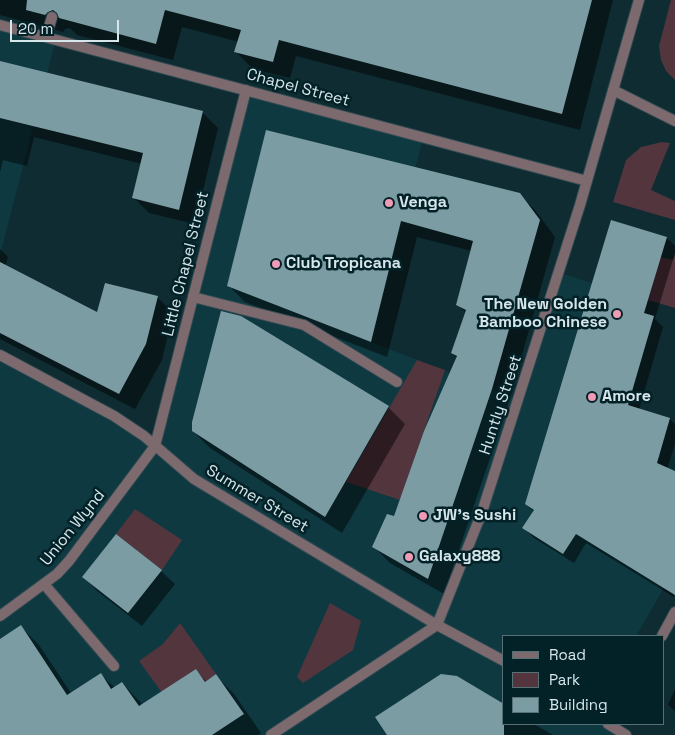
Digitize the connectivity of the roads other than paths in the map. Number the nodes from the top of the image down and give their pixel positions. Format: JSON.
{"nodes":[{"id":1,"x":639,"y":0,"type":"edge"},
{"id":2,"x":52,"y":17,"type":"dead end"},
{"id":3,"x":0,"y":25,"type":"edge"},
{"id":4,"x":46,"y":37,"type":"junction"},
{"id":5,"x":246,"y":90,"type":"junction"},
{"id":6,"x":613,"y":90,"type":"junction"},
{"id":7,"x":675,"y":121,"type":"edge"},
{"id":8,"x":587,"y":181,"type":"junction"},
{"id":9,"x":193,"y":297,"type":"junction"},
{"id":10,"x":0,"y":355,"type":"edge"},
{"id":11,"x":397,"y":382,"type":"dead end"},
{"id":12,"x":155,"y":446,"type":"junction"},
{"id":13,"x":44,"y":584,"type":"junction"},
{"id":14,"x":675,"y":612,"type":"edge"},
{"id":15,"x":0,"y":616,"type":"edge"},
{"id":16,"x":437,"y":625,"type":"junction"},
{"id":17,"x":663,"y":635,"type":"edge"},
{"id":18,"x":502,"y":660,"type":"edge"},
{"id":19,"x":114,"y":666,"type":"dead end"},
{"id":20,"x":611,"y":725,"type":"edge"},
{"id":21,"x":271,"y":735,"type":"edge"},
{"id":22,"x":626,"y":735,"type":"edge"}],
"edges":[{"from":1,"to":6,"type":"street","name":"Huntly Street"},
{"from":2,"to":4,"type":"street"},
{"from":3,"to":4,"type":"street","name":"Chapel Street"},
{"from":4,"to":5,"type":"street","name":"Chapel Street"},
{"from":5,"to":8,"type":"street","name":"Chapel Street"},
{"from":5,"to":9,"type":"street","name":"Little Chapel Street"},
{"from":6,"to":7,"type":"street"},
{"from":6,"to":8,"type":"street","name":"Huntly Street"},
{"from":8,"to":16,"type":"street","name":"Huntly Street"},
{"from":9,"to":11,"type":"street"},
{"from":9,"to":12,"type":"street","name":"Little Chapel Street"},
{"from":10,"to":12,"type":"street","name":"Summer Street"},
{"from":12,"to":13,"type":"street","name":"Union Wynd"},
{"from":12,"to":16,"type":"street","name":"Summer Street"},
{"from":13,"to":15,"type":"street","name":"Union Wynd"},
{"from":13,"to":19,"type":"street"},
{"from":14,"to":17,"type":"street"},
{"from":16,"to":18,"type":"street","name":"Summer Street"},
{"from":16,"to":21,"type":"street"},
{"from":20,"to":22,"type":"street"}]}
